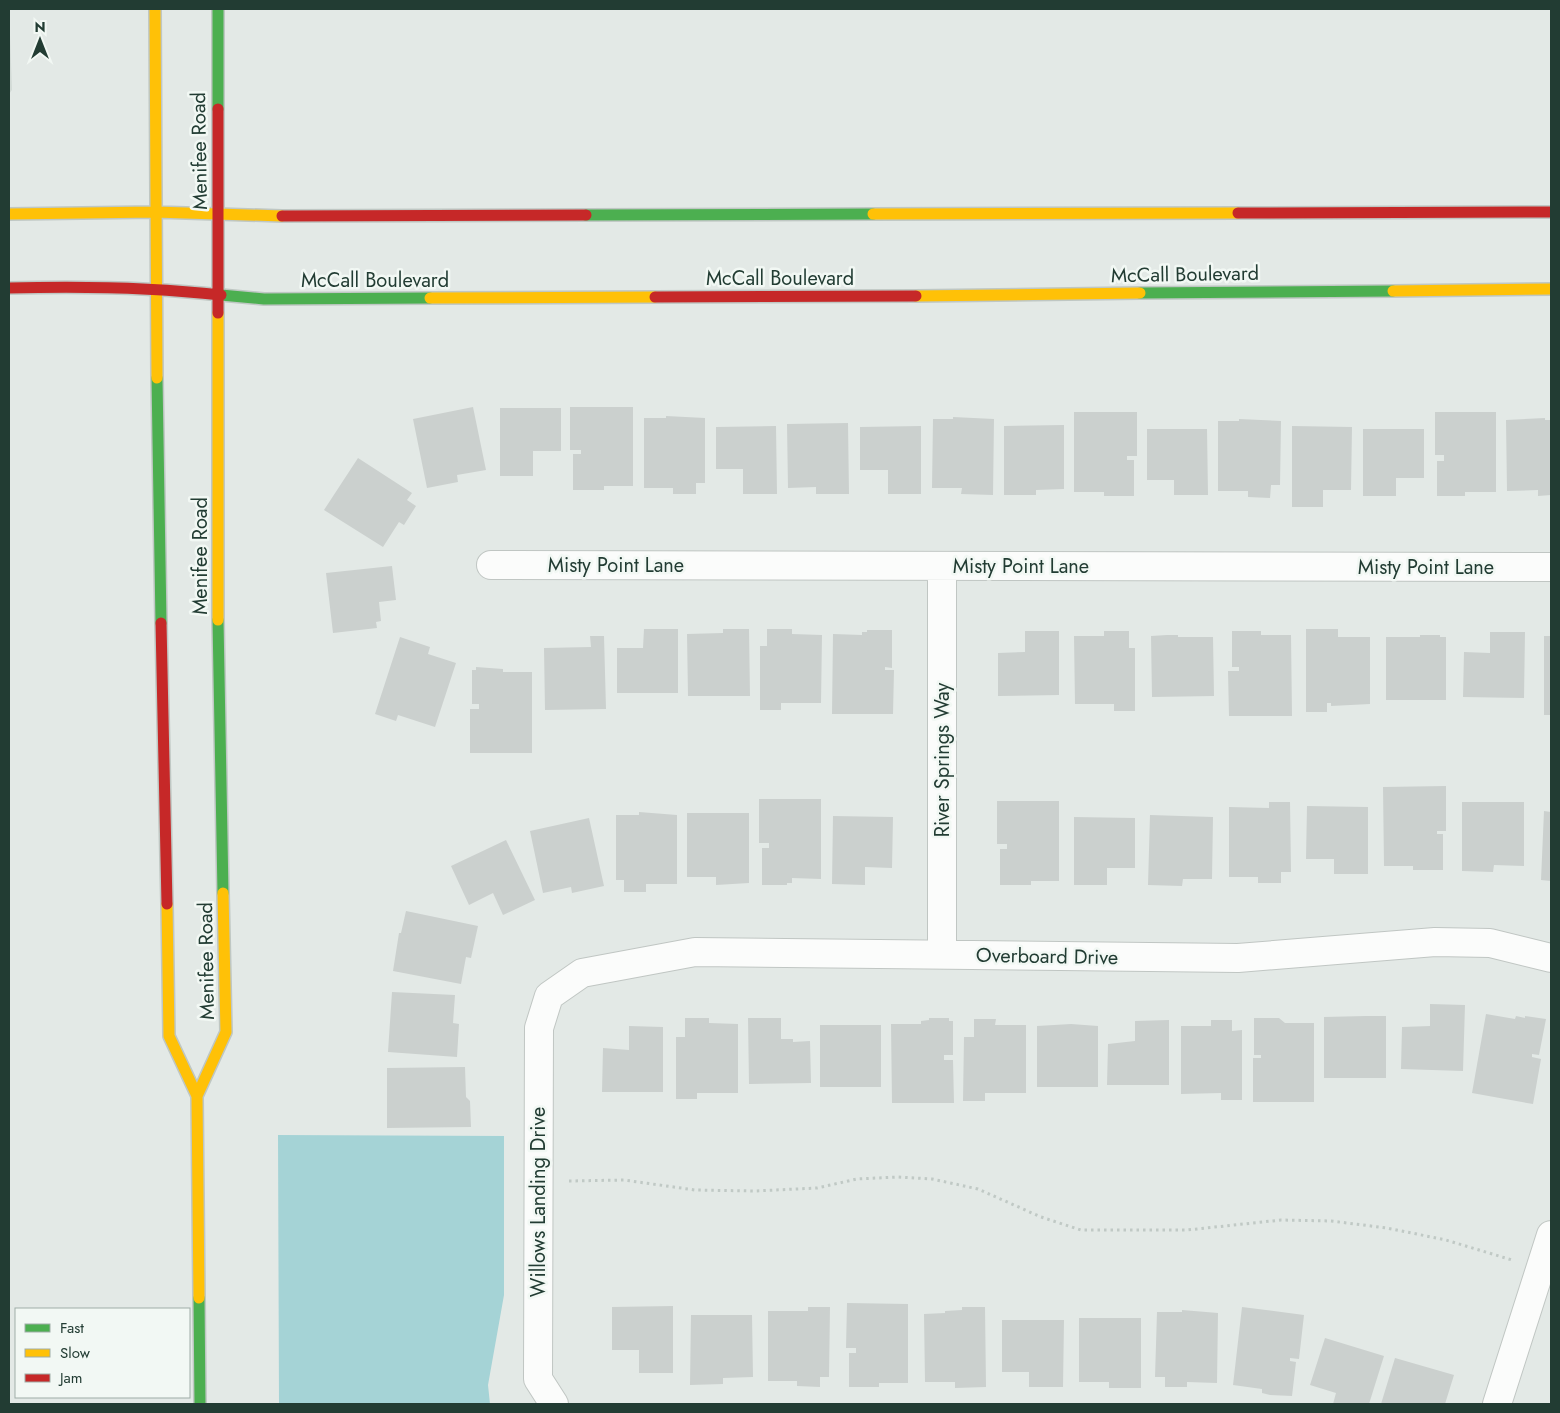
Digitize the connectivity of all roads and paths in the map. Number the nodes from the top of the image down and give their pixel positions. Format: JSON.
{"nodes":[{"id":1,"x":155,"y":9,"type":"edge"},
{"id":2,"x":218,"y":9,"type":"edge"},
{"id":3,"x":154,"y":212,"type":"junction"},
{"id":4,"x":1551,"y":212,"type":"edge"},
{"id":5,"x":9,"y":214,"type":"edge"},
{"id":6,"x":219,"y":214,"type":"junction"},
{"id":7,"x":9,"y":288,"type":"edge"},
{"id":8,"x":155,"y":288,"type":"junction"},
{"id":9,"x":1551,"y":288,"type":"edge"},
{"id":10,"x":218,"y":294,"type":"junction"},
{"id":11,"x":491,"y":565,"type":"dead end"},
{"id":12,"x":942,"y":566,"type":"junction"},
{"id":13,"x":1551,"y":567,"type":"edge"},
{"id":14,"x":942,"y":954,"type":"junction"},
{"id":15,"x":1551,"y":958,"type":"edge"},
{"id":16,"x":549,"y":996,"type":"joint"},
{"id":17,"x":197,"y":1096,"type":"junction"},
{"id":18,"x":539,"y":1181,"type":"junction"},
{"id":19,"x":1551,"y":1235,"type":"edge"},
{"id":20,"x":1545,"y":1265,"type":"edge"},
{"id":21,"x":200,"y":1404,"type":"edge"},
{"id":22,"x":554,"y":1404,"type":"edge"},
{"id":23,"x":1497,"y":1404,"type":"edge"}],
"edges":[{"from":1,"to":3,"type":"main road","name":"Menifee Road"},
{"from":2,"to":6,"type":"main road","name":"Menifee Road"},
{"from":3,"to":5,"type":"main road"},
{"from":3,"to":6,"type":"main road"},
{"from":3,"to":8,"type":"main road","name":"Menifee Road"},
{"from":4,"to":6,"type":"main road"},
{"from":6,"to":10,"type":"main road","name":"Menifee Road"},
{"from":7,"to":8,"type":"main road","name":"McCall Boulevard"},
{"from":8,"to":10,"type":"main road","name":"McCall Boulevard"},
{"from":8,"to":17,"type":"main road","name":"Menifee Road"},
{"from":9,"to":10,"type":"main road","name":"McCall Boulevard"},
{"from":10,"to":17,"type":"main road","name":"Menifee Road"},
{"from":11,"to":12,"type":"street","name":"Misty Point Lane"},
{"from":12,"to":13,"type":"street","name":"Misty Point Lane"},
{"from":12,"to":14,"type":"street","name":"River Springs Way"},
{"from":14,"to":15,"type":"street","name":"Overboard Drive"},
{"from":14,"to":16,"type":"street","name":"Overboard Drive"},
{"from":16,"to":18,"type":"street","name":"Willows Landing Drive"},
{"from":17,"to":21,"type":"main road","name":"Menifee Road"},
{"from":18,"to":20,"type":"path"},
{"from":18,"to":22,"type":"street","name":"Willows Landing Drive"},
{"from":19,"to":20,"type":"street"},
{"from":20,"to":23,"type":"street"}]}
